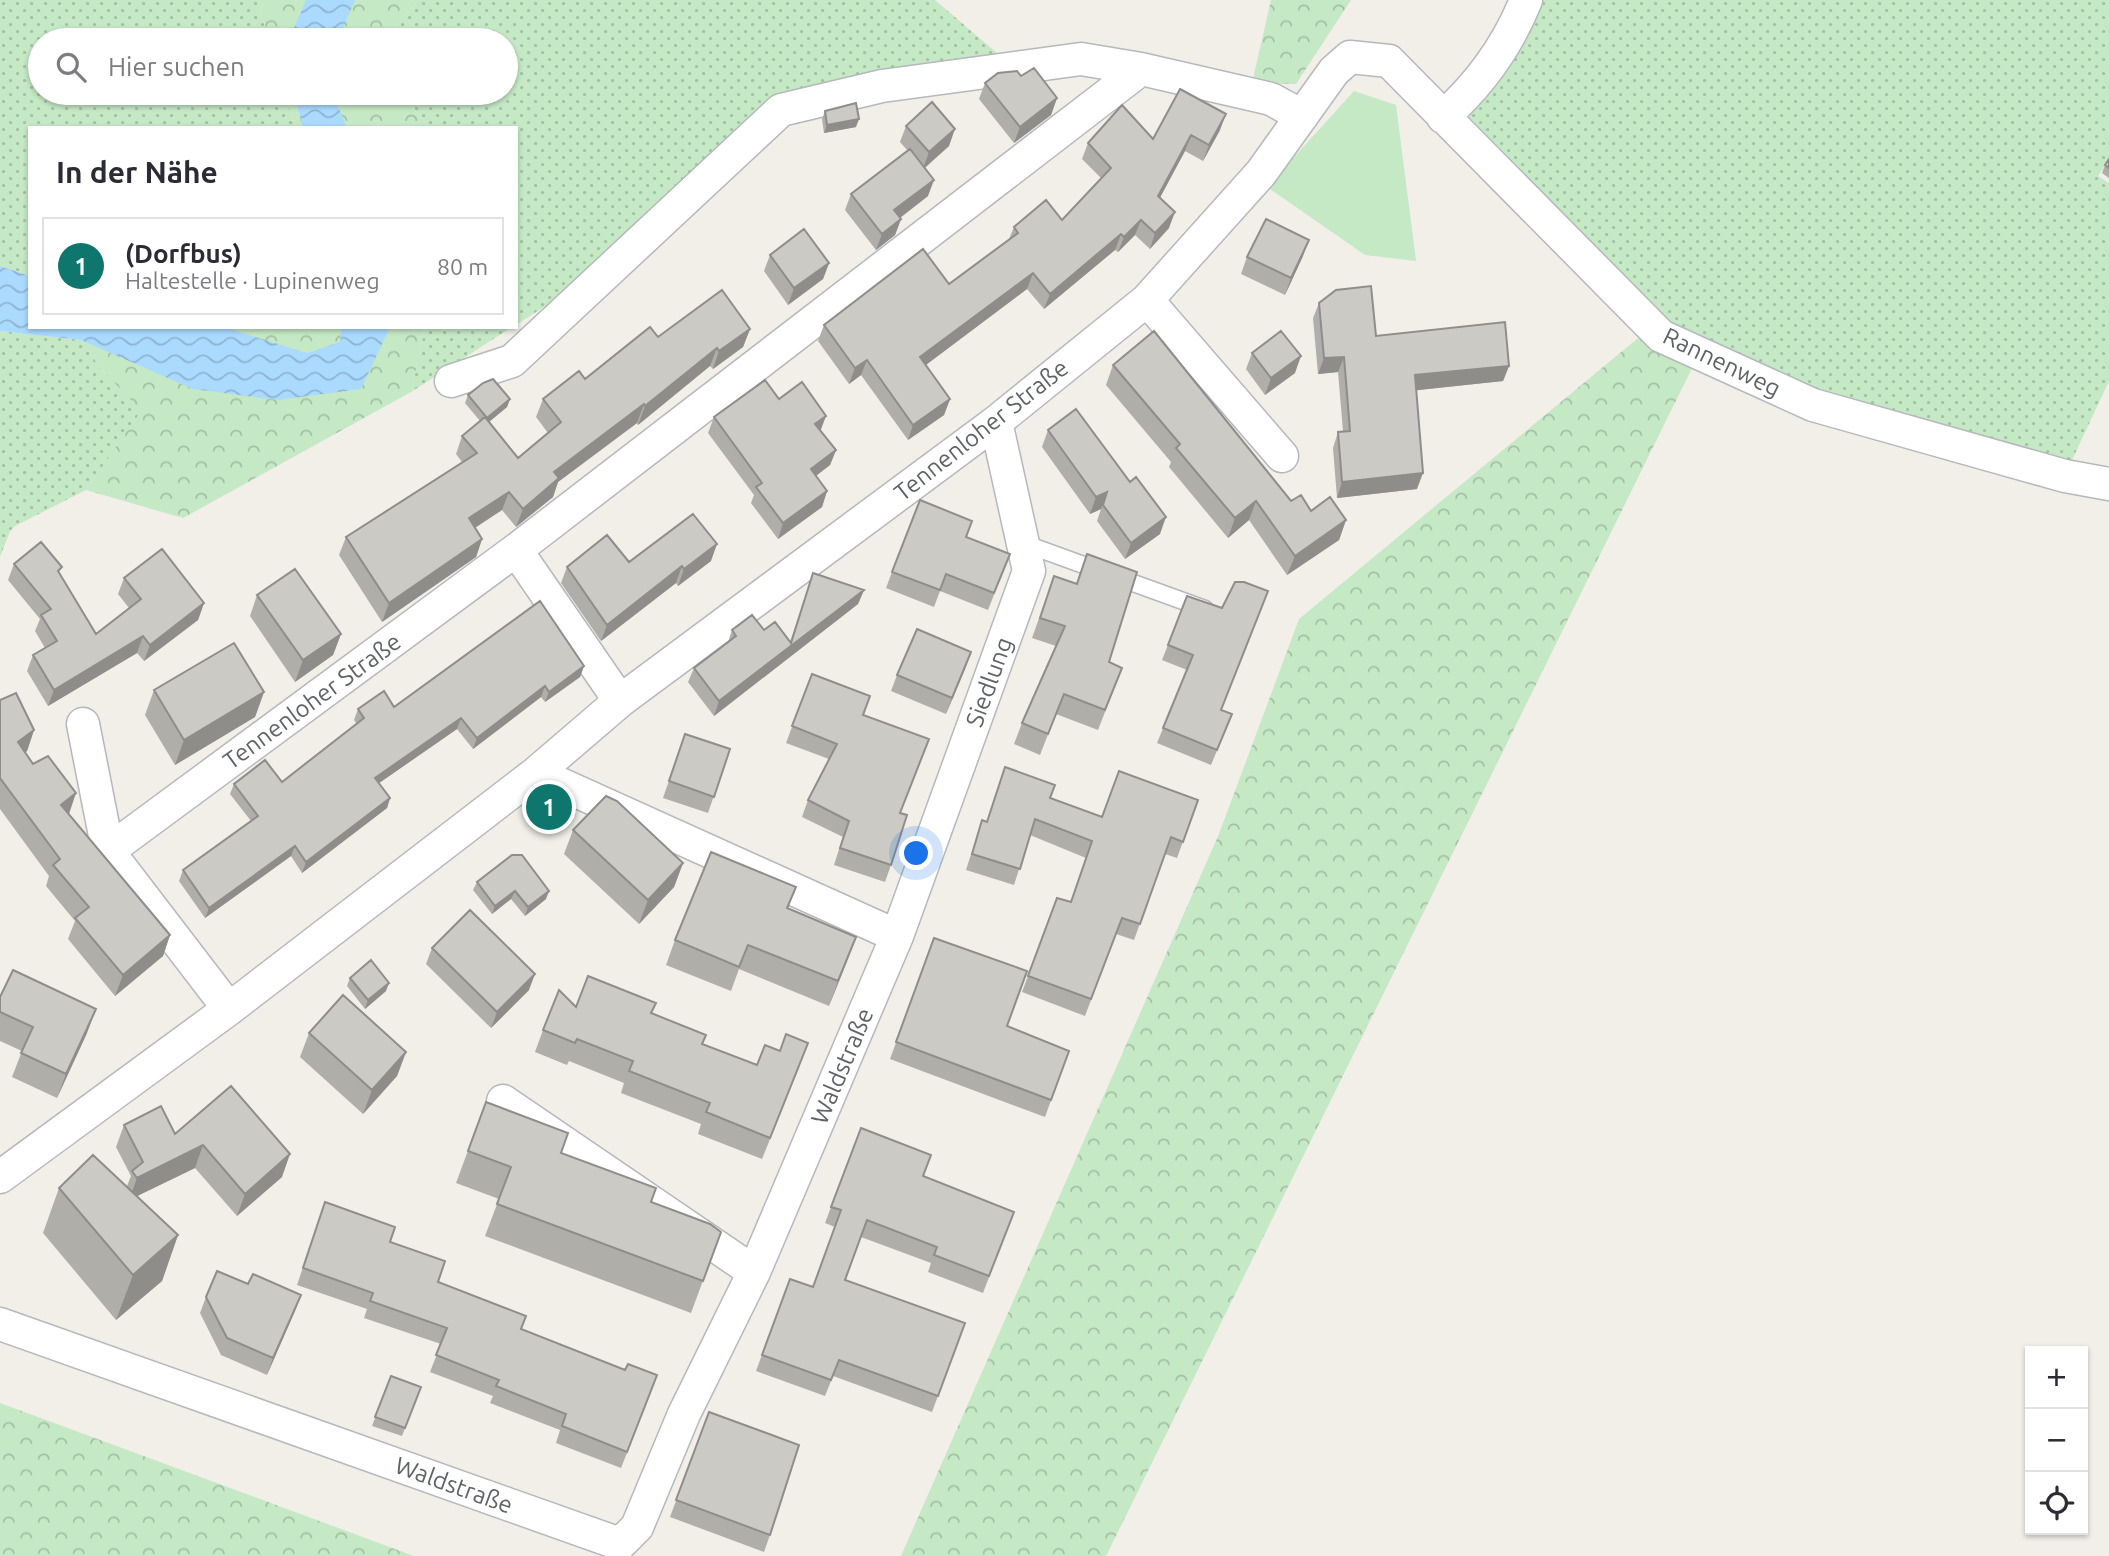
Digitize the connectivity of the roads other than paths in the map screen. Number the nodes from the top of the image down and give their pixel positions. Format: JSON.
{"nodes":[{"id":1,"x":1526,"y":0,"type":"edge"},
{"id":2,"x":1350,"y":57,"type":"joint"},
{"id":3,"x":1141,"y":69,"type":"junction"},
{"id":4,"x":1302,"y":116,"type":"junction"},
{"id":5,"x":1443,"y":117,"type":"junction"},
{"id":6,"x":1147,"y":300,"type":"junction"},
{"id":7,"x":451,"y":381,"type":"dead end"},
{"id":8,"x":996,"y":422,"type":"junction"},
{"id":9,"x":1282,"y":456,"type":"dead end"},
{"id":10,"x":2109,"y":484,"type":"edge"},
{"id":11,"x":1023,"y":543,"type":"junction"},
{"id":12,"x":516,"y":550,"type":"junction"},
{"id":13,"x":1207,"y":609,"type":"edge"},
{"id":14,"x":620,"y":701,"type":"junction"},
{"id":15,"x":83,"y":724,"type":"dead end"},
{"id":16,"x":536,"y":773,"type":"junction"},
{"id":17,"x":108,"y":851,"type":"junction"},
{"id":18,"x":897,"y":936,"type":"junction"},
{"id":19,"x":229,"y":1009,"type":"junction"},
{"id":20,"x":503,"y":1101,"type":"dead end"},
{"id":21,"x":0,"y":1177,"type":"edge"},
{"id":22,"x":754,"y":1272,"type":"junction"},
{"id":23,"x":0,"y":1324,"type":"edge"}],
"edges":[{"from":1,"to":5,"type":"street"},
{"from":2,"to":4,"type":"street","name":"Tennenloher Straße"},
{"from":2,"to":5,"type":"street","name":"Rannenweg"},
{"from":3,"to":4,"type":"street"},
{"from":3,"to":7,"type":"street"},
{"from":3,"to":12,"type":"street","name":"Tennenloher Straße"},
{"from":4,"to":6,"type":"street","name":"Tennenloher Straße"},
{"from":5,"to":10,"type":"street","name":"Rannenweg"},
{"from":6,"to":8,"type":"street","name":"Tennenloher Straße"},
{"from":6,"to":9,"type":"street"},
{"from":8,"to":11,"type":"street","name":"Siedlung"},
{"from":8,"to":14,"type":"street","name":"Tennenloher Straße"},
{"from":11,"to":13,"type":"lane"},
{"from":11,"to":18,"type":"street","name":"Siedlung"},
{"from":12,"to":14,"type":"street"},
{"from":12,"to":17,"type":"street","name":"Tennenloher Straße"},
{"from":14,"to":16,"type":"street","name":"Tennenloher Straße"},
{"from":15,"to":17,"type":"street"},
{"from":16,"to":18,"type":"street"},
{"from":16,"to":19,"type":"street","name":"Tennenloher Straße"},
{"from":17,"to":19,"type":"street"},
{"from":18,"to":22,"type":"street","name":"Waldstraße"},
{"from":19,"to":21,"type":"street","name":"Tennenloher Straße"},
{"from":20,"to":22,"type":"street"},
{"from":22,"to":23,"type":"street","name":"Waldstraße"}]}
